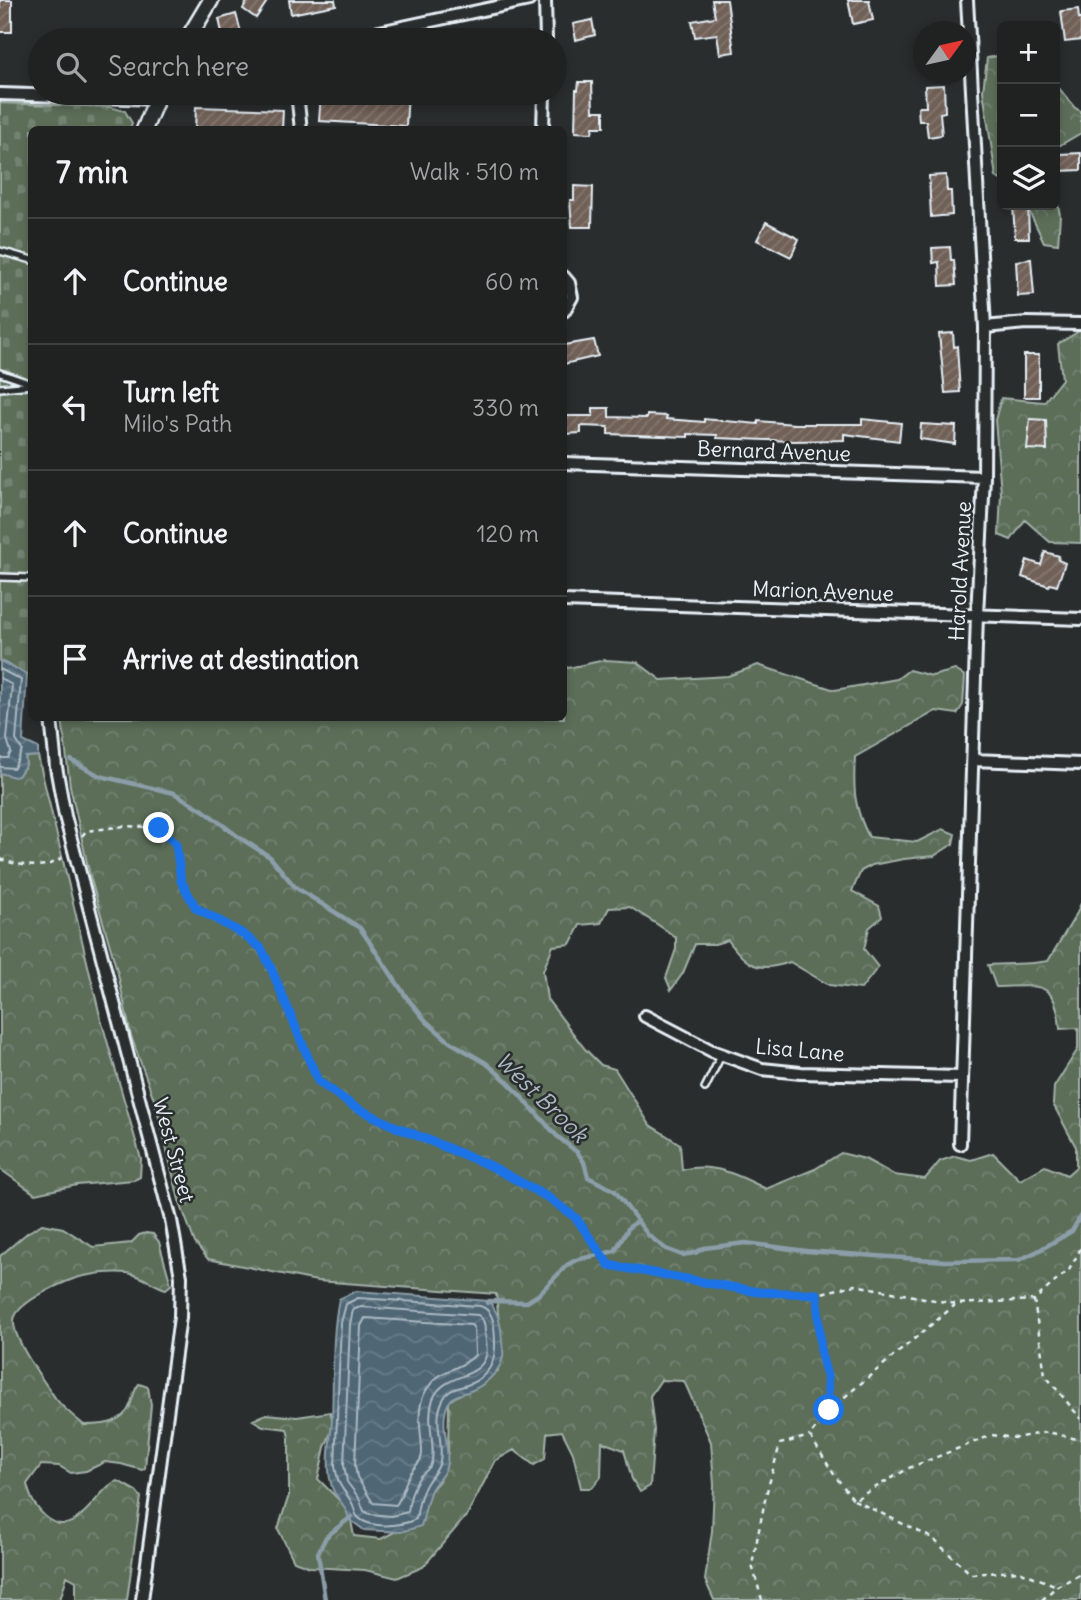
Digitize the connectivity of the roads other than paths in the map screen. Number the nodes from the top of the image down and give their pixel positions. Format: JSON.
{"nodes":[{"id":1,"x":211,"y":0,"type":"edge"},
{"id":2,"x":529,"y":0,"type":"edge"},
{"id":3,"x":545,"y":0,"type":"edge"},
{"id":4,"x":967,"y":0,"type":"edge"},
{"id":5,"x":194,"y":28,"type":"edge"},
{"id":6,"x":398,"y":28,"type":"edge"},
{"id":7,"x":546,"y":28,"type":"edge"},
{"id":8,"x":0,"y":94,"type":"edge"},
{"id":9,"x":28,"y":95,"type":"edge"},
{"id":10,"x":154,"y":105,"type":"edge"},
{"id":11,"x":298,"y":105,"type":"edge"},
{"id":12,"x":544,"y":105,"type":"edge"},
{"id":13,"x":146,"y":126,"type":"edge"},
{"id":14,"x":301,"y":126,"type":"edge"},
{"id":15,"x":543,"y":126,"type":"edge"},
{"id":16,"x":0,"y":251,"type":"edge"},
{"id":17,"x":28,"y":259,"type":"edge"},
{"id":18,"x":567,"y":281,"type":"edge"},
{"id":19,"x":567,"y":306,"type":"edge"},
{"id":20,"x":1081,"y":324,"type":"edge"},
{"id":21,"x":985,"y":327,"type":"junction"},
{"id":22,"x":0,"y":373,"type":"edge"},
{"id":23,"x":28,"y":383,"type":"edge"},
{"id":24,"x":28,"y":384,"type":"edge"},
{"id":25,"x":0,"y":387,"type":"edge"},
{"id":26,"x":567,"y":463,"type":"edge"},
{"id":27,"x":984,"y":477,"type":"junction"},
{"id":28,"x":0,"y":577,"type":"edge"},
{"id":29,"x":28,"y":578,"type":"edge"},
{"id":30,"x":567,"y":601,"type":"edge"},
{"id":31,"x":976,"y":615,"type":"junction"},
{"id":32,"x":1081,"y":619,"type":"edge"},
{"id":33,"x":51,"y":721,"type":"edge"},
{"id":34,"x":973,"y":760,"type":"junction"},
{"id":35,"x":1081,"y":764,"type":"edge"},
{"id":36,"x":645,"y":1016,"type":"dead end"},
{"id":37,"x":721,"y":1056,"type":"junction"},
{"id":38,"x":961,"y":1077,"type":"junction"},
{"id":39,"x":705,"y":1088,"type":"dead end"},
{"id":40,"x":960,"y":1144,"type":"dead end"},
{"id":41,"x":142,"y":1600,"type":"edge"}],
"edges":[{"from":1,"to":5,"type":"street"},
{"from":2,"to":6,"type":"street"},
{"from":3,"to":7,"type":"street"},
{"from":4,"to":21,"type":"street","name":"Harold Avenue"},
{"from":8,"to":9,"type":"street"},
{"from":10,"to":13,"type":"street"},
{"from":11,"to":14,"type":"street"},
{"from":12,"to":15,"type":"street"},
{"from":16,"to":17,"type":"lane"},
{"from":18,"to":19,"type":"street"},
{"from":20,"to":21,"type":"street"},
{"from":21,"to":27,"type":"street","name":"Harold Avenue"},
{"from":22,"to":23,"type":"lane"},
{"from":24,"to":25,"type":"lane"},
{"from":26,"to":27,"type":"street","name":"Bernard Avenue"},
{"from":27,"to":31,"type":"street","name":"Harold Avenue"},
{"from":28,"to":29,"type":"lane"},
{"from":30,"to":31,"type":"street","name":"Marion Avenue"},
{"from":31,"to":32,"type":"street","name":"Marion Avenue"},
{"from":31,"to":34,"type":"street","name":"Harold Avenue"},
{"from":33,"to":41,"type":"street","name":"West Street"},
{"from":34,"to":35,"type":"street"},
{"from":34,"to":38,"type":"street","name":"Harold Avenue"},
{"from":36,"to":37,"type":"street","name":"Lisa Lane"},
{"from":37,"to":38,"type":"street","name":"Lisa Lane"},
{"from":37,"to":39,"type":"lane"},
{"from":38,"to":40,"type":"street","name":"Harold Avenue"}]}
